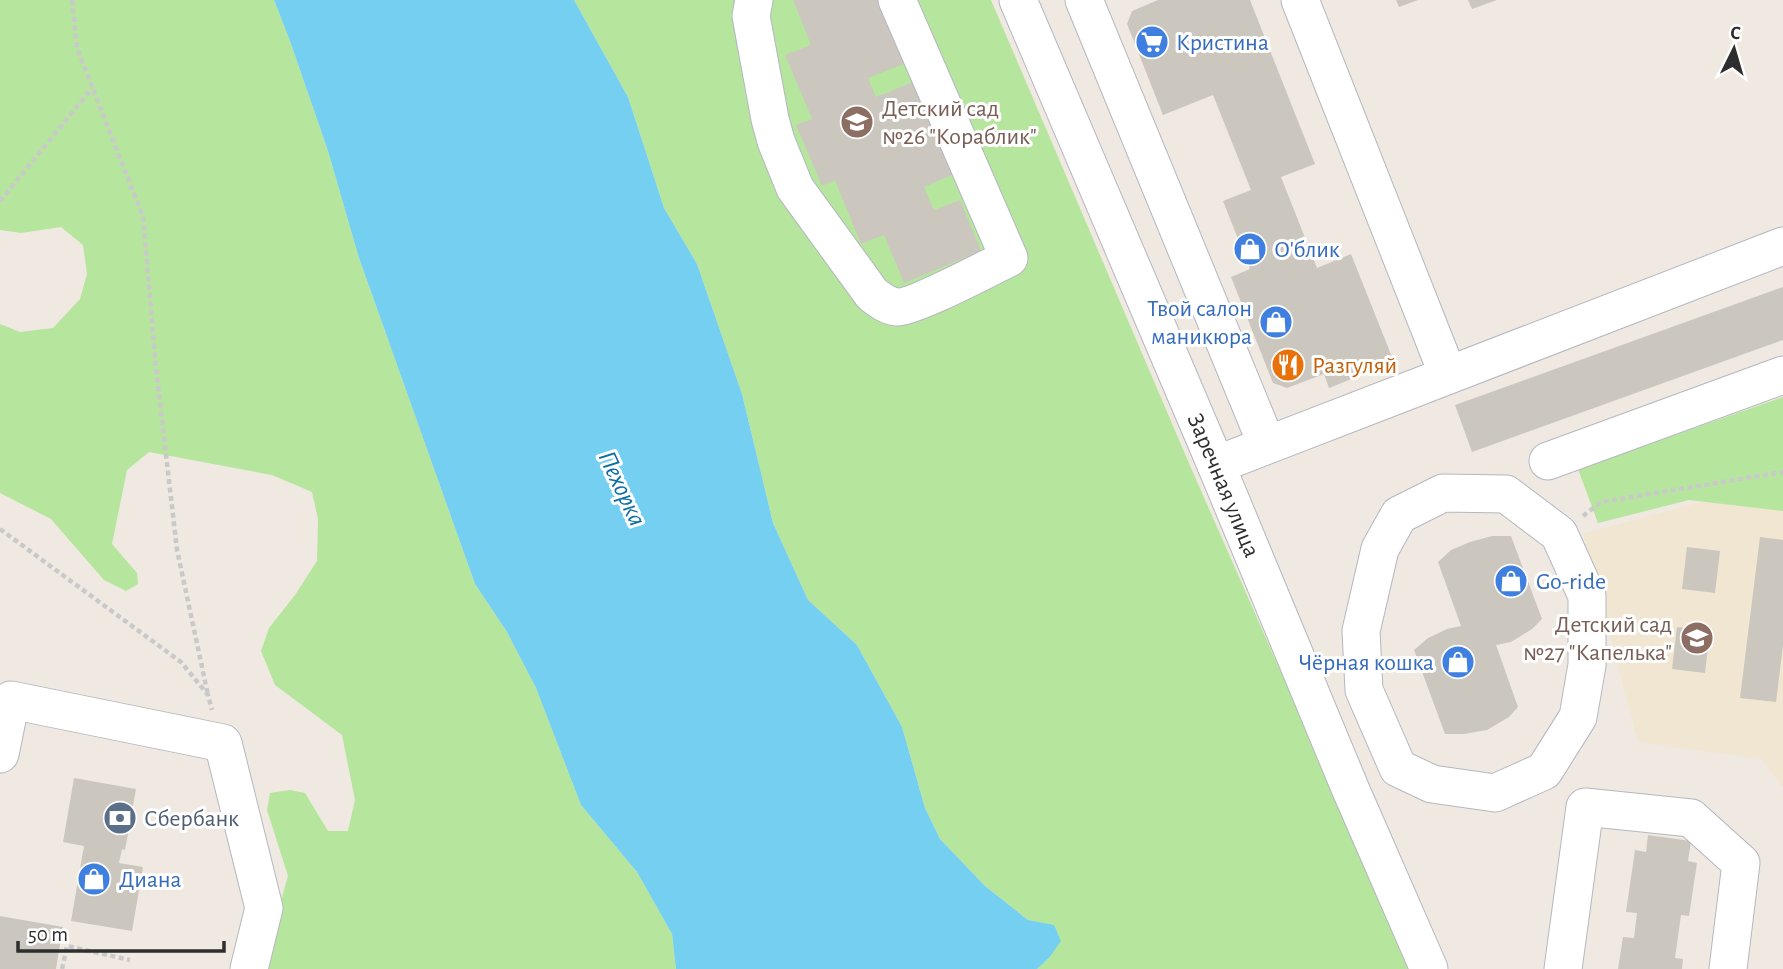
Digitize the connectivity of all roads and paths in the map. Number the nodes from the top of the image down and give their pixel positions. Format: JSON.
{"nodes":[{"id":1,"x":72,"y":0,"type":"edge"},
{"id":2,"x":754,"y":0,"type":"edge"},
{"id":3,"x":897,"y":0,"type":"edge"},
{"id":4,"x":1018,"y":0,"type":"edge"},
{"id":5,"x":1084,"y":0,"type":"edge"},
{"id":6,"x":1300,"y":0,"type":"edge"},
{"id":7,"x":92,"y":88,"type":"junction"},
{"id":8,"x":0,"y":201,"type":"edge"},
{"id":9,"x":1783,"y":246,"type":"edge"},
{"id":10,"x":1448,"y":375,"type":"junction"},
{"id":11,"x":1783,"y":375,"type":"edge"},
{"id":12,"x":1267,"y":444,"type":"junction"},
{"id":13,"x":1548,"y":461,"type":"dead end"},
{"id":14,"x":1216,"y":465,"type":"junction"},
{"id":15,"x":1783,"y":472,"type":"edge"},
{"id":16,"x":0,"y":530,"type":"edge"},
{"id":17,"x":1559,"y":534,"type":"junction"},
{"id":18,"x":208,"y":695,"type":"junction"},
{"id":19,"x":223,"y":743,"type":"junction"},
{"id":20,"x":0,"y":754,"type":"edge"},
{"id":21,"x":1398,"y":768,"type":"junction"},
{"id":22,"x":1350,"y":788,"type":"junction"},
{"id":23,"x":130,"y":960,"type":"dead end"},
{"id":24,"x":62,"y":969,"type":"edge"},
{"id":25,"x":249,"y":969,"type":"edge"},
{"id":26,"x":1429,"y":969,"type":"edge"},
{"id":27,"x":1563,"y":969,"type":"edge"},
{"id":28,"x":1728,"y":969,"type":"edge"}],
"edges":[{"from":1,"to":7,"type":"path"},
{"from":2,"to":3,"type":"street"},
{"from":4,"to":14,"type":"street","name":"Заречная улица"},
{"from":5,"to":12,"type":"street"},
{"from":6,"to":10,"type":"street"},
{"from":7,"to":8,"type":"path"},
{"from":7,"to":18,"type":"path"},
{"from":9,"to":10,"type":"street"},
{"from":10,"to":12,"type":"street"},
{"from":11,"to":13,"type":"street"},
{"from":12,"to":14,"type":"street"},
{"from":14,"to":22,"type":"street","name":"Заречная улица"},
{"from":15,"to":17,"type":"path"},
{"from":16,"to":18,"type":"path"},
{"from":17,"to":21,"type":"street"},
{"from":17,"to":21,"type":"street"},
{"from":18,"to":19,"type":"path"},
{"from":19,"to":20,"type":"street"},
{"from":19,"to":25,"type":"street"},
{"from":21,"to":22,"type":"street"},
{"from":22,"to":26,"type":"street","name":"Заречная улица"},
{"from":23,"to":24,"type":"path"},
{"from":27,"to":28,"type":"street"}]}
